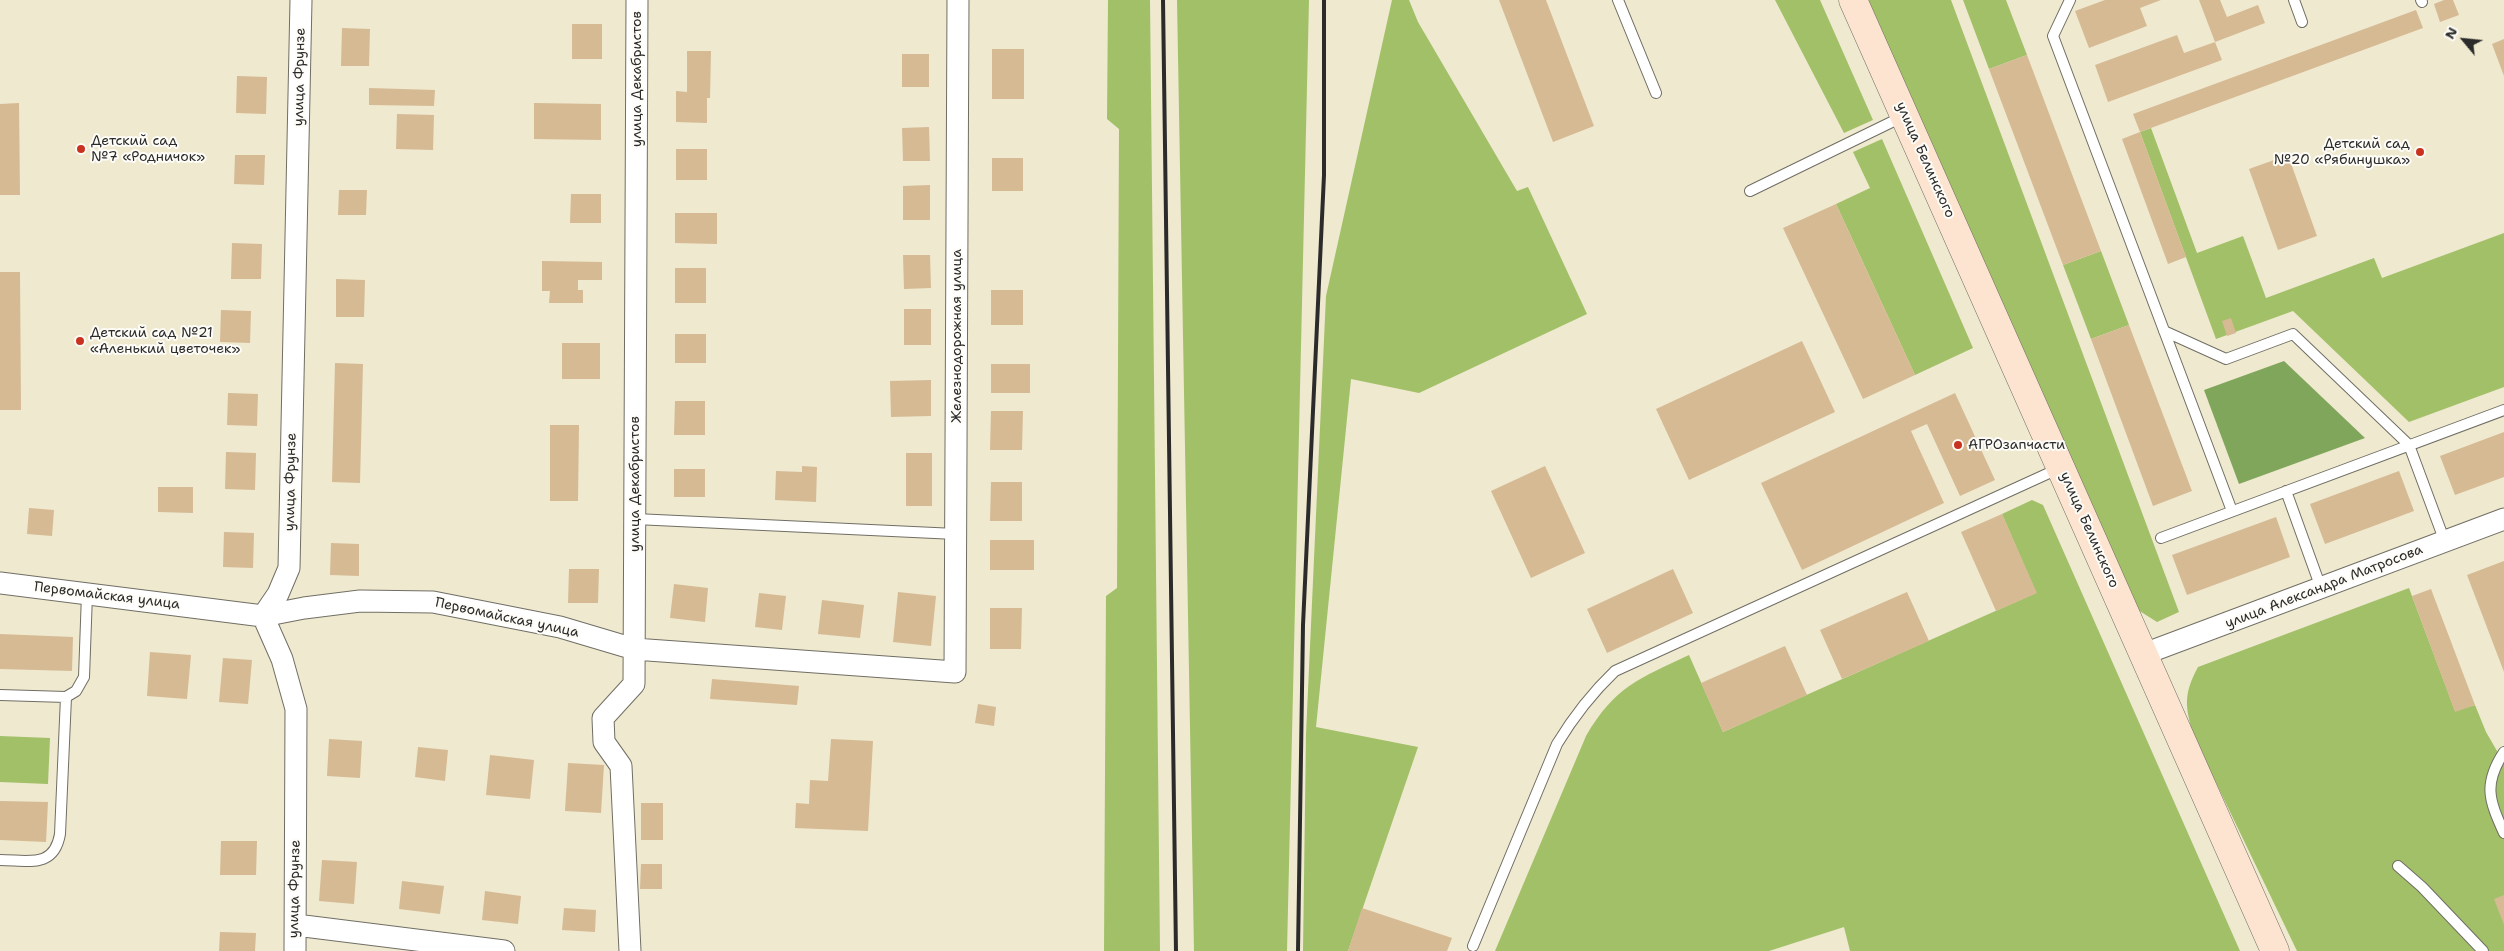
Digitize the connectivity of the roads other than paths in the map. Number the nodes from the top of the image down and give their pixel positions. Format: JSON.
{"nodes":[{"id":1,"x":302,"y":0,"type":"edge"},
{"id":2,"x":638,"y":0,"type":"edge"},
{"id":3,"x":958,"y":0,"type":"edge"},
{"id":4,"x":1618,"y":0,"type":"edge"},
{"id":5,"x":1854,"y":0,"type":"edge"},
{"id":6,"x":2070,"y":0,"type":"edge"},
{"id":7,"x":2294,"y":0,"type":"edge"},
{"id":8,"x":2302,"y":22,"type":"dead end"},
{"id":9,"x":1656,"y":92,"type":"dead end"},
{"id":10,"x":1905,"y":116,"type":"junction"},
{"id":11,"x":1750,"y":191,"type":"dead end"},
{"id":12,"x":2164,"y":331,"type":"junction"},
{"id":13,"x":2504,"y":410,"type":"edge"},
{"id":14,"x":2409,"y":445,"type":"junction"},
{"id":15,"x":2061,"y":468,"type":"junction"},
{"id":16,"x":2286,"y":491,"type":"junction"},
{"id":17,"x":2232,"y":511,"type":"junction"},
{"id":18,"x":635,"y":519,"type":"junction"},
{"id":19,"x":2504,"y":519,"type":"edge"},
{"id":20,"x":956,"y":534,"type":"junction"},
{"id":21,"x":2161,"y":538,"type":"dead end"},
{"id":22,"x":2445,"y":542,"type":"junction"},
{"id":23,"x":0,"y":583,"type":"edge"},
{"id":24,"x":2322,"y":588,"type":"junction"},
{"id":25,"x":86,"y":594,"type":"junction"},
{"id":26,"x":263,"y":616,"type":"junction"},
{"id":27,"x":634,"y":649,"type":"junction"},
{"id":28,"x":2144,"y":654,"type":"junction"},
{"id":29,"x":955,"y":672,"type":"joint"},
{"id":30,"x":0,"y":695,"type":"edge"},
{"id":31,"x":66,"y":697,"type":"junction"},
{"id":32,"x":2504,"y":752,"type":"edge"},
{"id":33,"x":2504,"y":833,"type":"edge"},
{"id":34,"x":0,"y":860,"type":"edge"},
{"id":35,"x":2398,"y":866,"type":"dead end"},
{"id":36,"x":296,"y":925,"type":"junction"},
{"id":37,"x":1473,"y":946,"type":"dead end"},
{"id":38,"x":294,"y":951,"type":"edge"},
{"id":39,"x":504,"y":951,"type":"edge"},
{"id":40,"x":630,"y":951,"type":"edge"},
{"id":41,"x":2276,"y":951,"type":"edge"},
{"id":42,"x":2483,"y":951,"type":"edge"}],
"edges":[{"from":1,"to":26,"type":"street","name":"улица Фрунзе"},
{"from":2,"to":18,"type":"street","name":"улица Декабристов"},
{"from":3,"to":20,"type":"street","name":"Железнодорожная улица"},
{"from":4,"to":9,"type":"lane"},
{"from":5,"to":10,"type":"street","name":"улица Белинского"},
{"from":6,"to":12,"type":"lane"},
{"from":7,"to":8,"type":"lane"},
{"from":10,"to":11,"type":"lane"},
{"from":10,"to":15,"type":"street","name":"улица Белинского"},
{"from":12,"to":14,"type":"lane"},
{"from":12,"to":17,"type":"lane"},
{"from":13,"to":14,"type":"lane"},
{"from":14,"to":16,"type":"lane"},
{"from":14,"to":22,"type":"lane"},
{"from":15,"to":28,"type":"street","name":"улица Белинского"},
{"from":15,"to":37,"type":"lane"},
{"from":16,"to":17,"type":"lane"},
{"from":16,"to":24,"type":"lane"},
{"from":17,"to":21,"type":"lane"},
{"from":18,"to":20,"type":"lane"},
{"from":18,"to":27,"type":"street","name":"улица Декабристов"},
{"from":19,"to":22,"type":"street","name":"улица Александра Матросова"},
{"from":20,"to":29,"type":"street","name":"Железнодорожная улица"},
{"from":22,"to":24,"type":"street","name":"улица Александра Матросова"},
{"from":23,"to":25,"type":"street","name":"Первомайская улица"},
{"from":24,"to":28,"type":"street","name":"улица Александра Матросова"},
{"from":25,"to":26,"type":"street","name":"Первомайская улица"},
{"from":25,"to":31,"type":"lane"},
{"from":26,"to":27,"type":"street","name":"Первомайская улица"},
{"from":26,"to":36,"type":"street","name":"улица Фрунзе"},
{"from":27,"to":29,"type":"street","name":"Первомайская улица"},
{"from":27,"to":40,"type":"street","name":"улица Декабристов"},
{"from":28,"to":41,"type":"street","name":"улица Белинского"},
{"from":30,"to":31,"type":"lane"},
{"from":31,"to":34,"type":"lane"},
{"from":32,"to":33,"type":"lane"},
{"from":35,"to":42,"type":"lane"},
{"from":36,"to":38,"type":"street","name":"улица Фрунзе"},
{"from":36,"to":39,"type":"street"}]}
